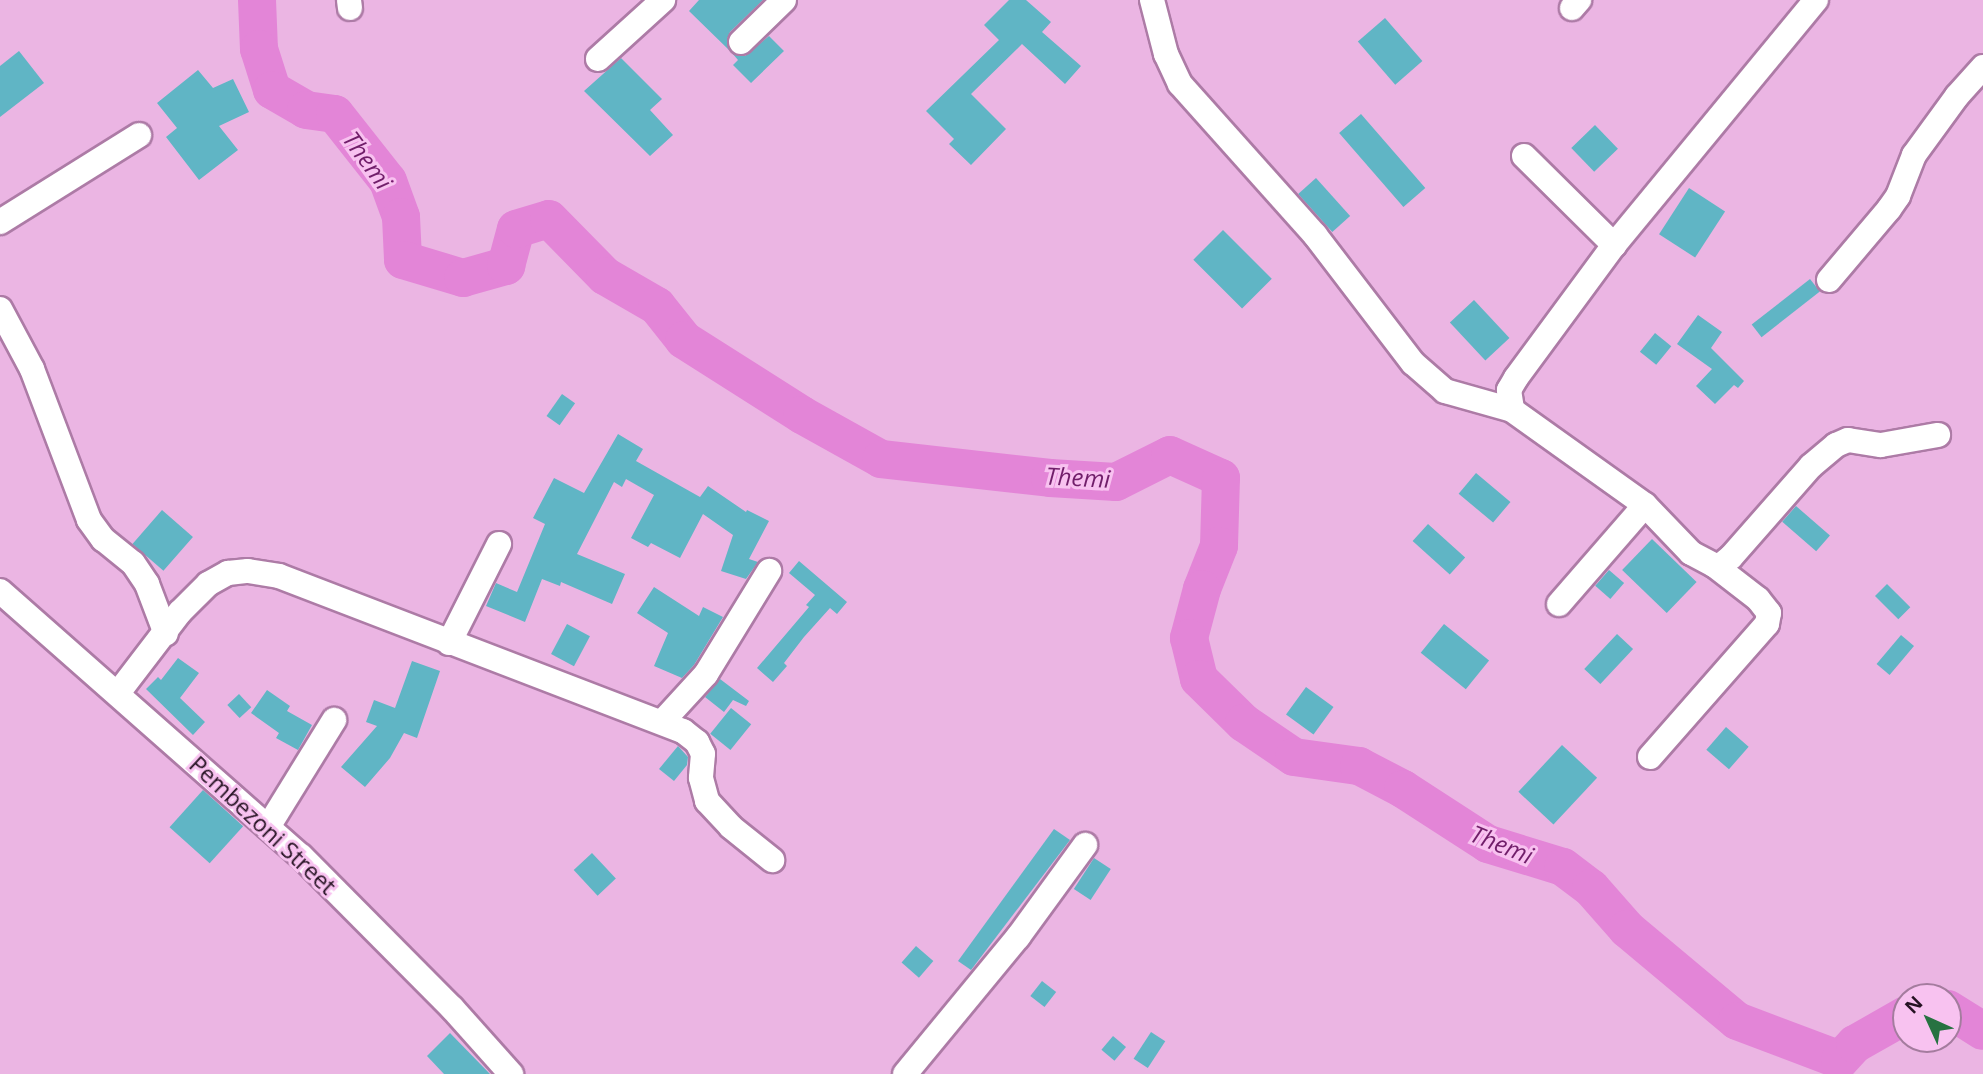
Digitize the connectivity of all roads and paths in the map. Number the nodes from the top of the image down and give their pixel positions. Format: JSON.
{"nodes":[{"id":1,"x":663,"y":0,"type":"edge"},
{"id":2,"x":783,"y":0,"type":"edge"},
{"id":3,"x":1152,"y":0,"type":"edge"},
{"id":4,"x":1816,"y":0,"type":"edge"},
{"id":5,"x":741,"y":42,"type":"dead end"},
{"id":6,"x":598,"y":59,"type":"dead end"},
{"id":7,"x":1983,"y":67,"type":"edge"},
{"id":8,"x":139,"y":135,"type":"dead end"},
{"id":9,"x":1524,"y":156,"type":"dead end"},
{"id":10,"x":0,"y":222,"type":"edge"},
{"id":11,"x":1614,"y":245,"type":"junction"},
{"id":12,"x":1829,"y":280,"type":"dead end"},
{"id":13,"x":0,"y":309,"type":"edge"},
{"id":14,"x":1512,"y":411,"type":"junction"},
{"id":15,"x":1938,"y":435,"type":"dead end"},
{"id":16,"x":1645,"y":505,"type":"junction"},
{"id":17,"x":499,"y":544,"type":"dead end"},
{"id":18,"x":1714,"y":565,"type":"junction"},
{"id":19,"x":769,"y":571,"type":"dead end"},
{"id":20,"x":0,"y":591,"type":"edge"},
{"id":21,"x":1559,"y":604,"type":"dead end"},
{"id":22,"x":166,"y":634,"type":"junction"},
{"id":23,"x":449,"y":643,"type":"junction"},
{"id":24,"x":118,"y":692,"type":"junction"},
{"id":25,"x":334,"y":720,"type":"dead end"},
{"id":26,"x":662,"y":722,"type":"junction"},
{"id":27,"x":1650,"y":757,"type":"dead end"},
{"id":28,"x":268,"y":827,"type":"junction"},
{"id":29,"x":1085,"y":845,"type":"dead end"},
{"id":30,"x":772,"y":860,"type":"dead end"},
{"id":31,"x":511,"y":1074,"type":"edge"},
{"id":32,"x":905,"y":1074,"type":"edge"}],
"edges":[{"from":1,"to":6,"type":"street"},
{"from":2,"to":5,"type":"street"},
{"from":3,"to":14,"type":"street"},
{"from":4,"to":11,"type":"street"},
{"from":7,"to":12,"type":"street"},
{"from":8,"to":10,"type":"street"},
{"from":9,"to":11,"type":"street"},
{"from":11,"to":14,"type":"street"},
{"from":13,"to":22,"type":"street"},
{"from":14,"to":16,"type":"street"},
{"from":15,"to":18,"type":"street"},
{"from":16,"to":18,"type":"street"},
{"from":16,"to":21,"type":"street"},
{"from":17,"to":23,"type":"street"},
{"from":18,"to":27,"type":"street"},
{"from":19,"to":26,"type":"street"},
{"from":20,"to":24,"type":"street","name":"Pembezoni Street"},
{"from":22,"to":23,"type":"street"},
{"from":22,"to":24,"type":"street"},
{"from":23,"to":26,"type":"street"},
{"from":24,"to":28,"type":"street","name":"Pembezoni Street"},
{"from":25,"to":28,"type":"street"},
{"from":26,"to":30,"type":"street"},
{"from":28,"to":31,"type":"street","name":"Pembezoni Street"},
{"from":29,"to":32,"type":"street"}]}
